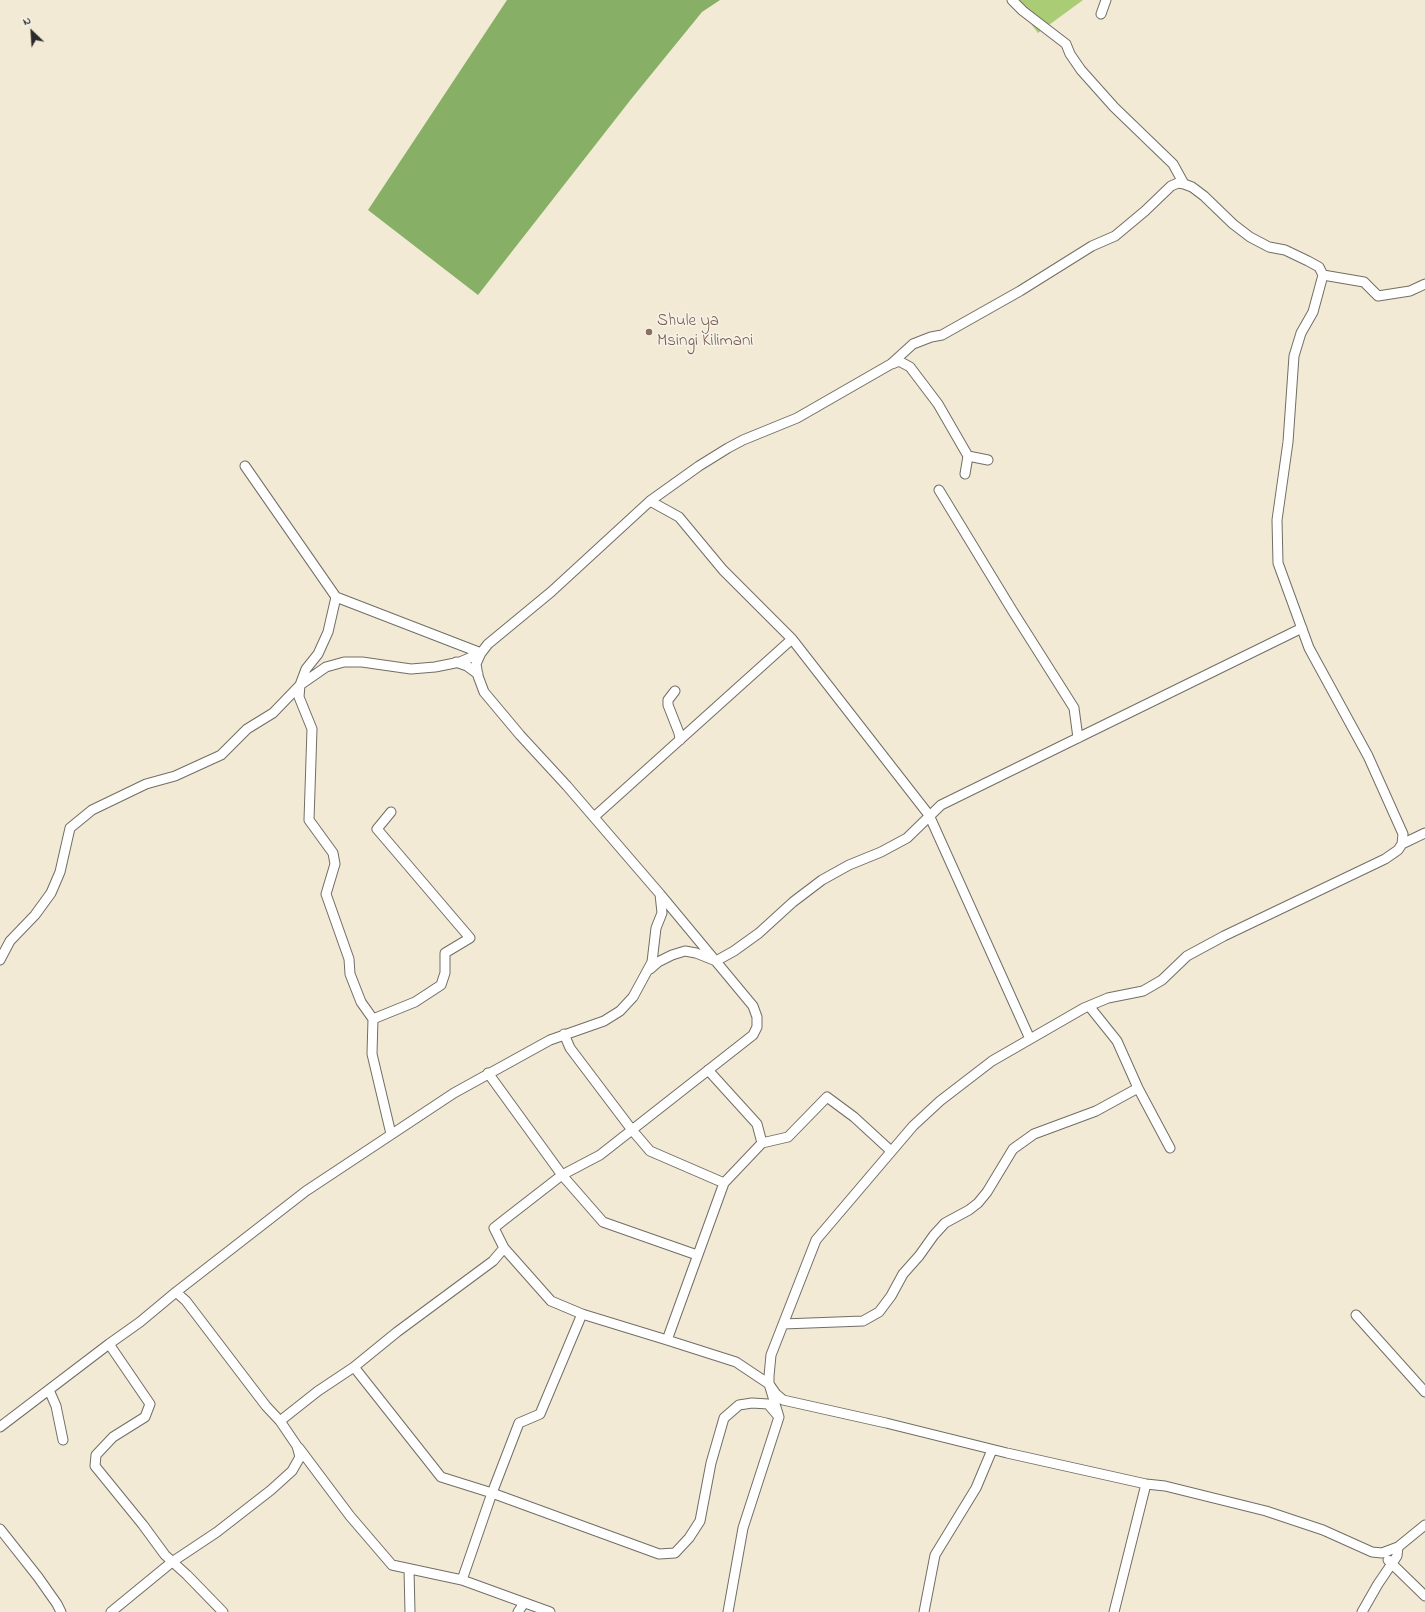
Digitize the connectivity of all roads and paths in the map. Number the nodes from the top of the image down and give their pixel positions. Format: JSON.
{"nodes":[{"id":1,"x":1012,"y":0,"type":"edge"},
{"id":2,"x":1106,"y":0,"type":"edge"},
{"id":3,"x":1101,"y":14,"type":"dead end"},
{"id":4,"x":1184,"y":184,"type":"junction"},
{"id":5,"x":1324,"y":275,"type":"junction"},
{"id":6,"x":1425,"y":284,"type":"edge"},
{"id":7,"x":892,"y":364,"type":"junction"},
{"id":8,"x":968,"y":456,"type":"junction"},
{"id":9,"x":988,"y":460,"type":"dead end"},
{"id":10,"x":245,"y":466,"type":"dead end"},
{"id":11,"x":965,"y":474,"type":"dead end"},
{"id":12,"x":939,"y":490,"type":"dead end"},
{"id":13,"x":650,"y":501,"type":"junction"},
{"id":14,"x":336,"y":597,"type":"junction"},
{"id":15,"x":1302,"y":628,"type":"junction"},
{"id":16,"x":792,"y":639,"type":"junction"},
{"id":17,"x":481,"y":653,"type":"junction"},
{"id":18,"x":456,"y":662,"type":"junction"},
{"id":19,"x":478,"y":674,"type":"junction"},
{"id":20,"x":300,"y":685,"type":"junction"},
{"id":21,"x":676,"y":691,"type":"dead end"},
{"id":22,"x":681,"y":737,"type":"junction"},
{"id":23,"x":1078,"y":738,"type":"junction"},
{"id":24,"x":392,"y":812,"type":"dead end"},
{"id":25,"x":929,"y":815,"type":"junction"},
{"id":26,"x":594,"y":817,"type":"junction"},
{"id":27,"x":1425,"y":833,"type":"edge"},
{"id":28,"x":1402,"y":844,"type":"junction"},
{"id":29,"x":660,"y":894,"type":"junction"},
{"id":30,"x":0,"y":960,"type":"edge"},
{"id":31,"x":716,"y":961,"type":"junction"},
{"id":32,"x":648,"y":971,"type":"junction"},
{"id":33,"x":1089,"y":1006,"type":"junction"},
{"id":34,"x":373,"y":1019,"type":"junction"},
{"id":35,"x":564,"y":1034,"type":"junction"},
{"id":36,"x":1030,"y":1039,"type":"junction"},
{"id":37,"x":708,"y":1070,"type":"junction"},
{"id":38,"x":488,"y":1073,"type":"junction"},
{"id":39,"x":1138,"y":1088,"type":"junction"},
{"id":40,"x":632,"y":1130,"type":"junction"},
{"id":41,"x":391,"y":1134,"type":"junction"},
{"id":42,"x":762,"y":1142,"type":"junction"},
{"id":43,"x":1170,"y":1148,"type":"dead end"},
{"id":44,"x":891,"y":1151,"type":"junction"},
{"id":45,"x":562,"y":1175,"type":"junction"},
{"id":46,"x":724,"y":1183,"type":"junction"},
{"id":47,"x":504,"y":1248,"type":"junction"},
{"id":48,"x":697,"y":1256,"type":"junction"},
{"id":49,"x":176,"y":1292,"type":"junction"},
{"id":50,"x":582,"y":1314,"type":"junction"},
{"id":51,"x":1356,"y":1315,"type":"dead end"},
{"id":52,"x":783,"y":1324,"type":"junction"},
{"id":53,"x":667,"y":1340,"type":"junction"},
{"id":54,"x":109,"y":1344,"type":"junction"},
{"id":55,"x":354,"y":1367,"type":"junction"},
{"id":56,"x":769,"y":1384,"type":"junction"},
{"id":57,"x":49,"y":1390,"type":"junction"},
{"id":58,"x":1425,"y":1392,"type":"edge"},
{"id":59,"x":779,"y":1417,"type":"junction"},
{"id":60,"x":280,"y":1422,"type":"junction"},
{"id":61,"x":0,"y":1427,"type":"edge"},
{"id":62,"x":63,"y":1440,"type":"dead end"},
{"id":63,"x":297,"y":1446,"type":"junction"},
{"id":64,"x":992,"y":1450,"type":"junction"},
{"id":65,"x":1146,"y":1484,"type":"junction"},
{"id":66,"x":492,"y":1493,"type":"junction"},
{"id":67,"x":1425,"y":1525,"type":"edge"},
{"id":68,"x":0,"y":1529,"type":"edge"},
{"id":69,"x":1398,"y":1547,"type":"junction"},
{"id":70,"x":1382,"y":1553,"type":"junction"},
{"id":71,"x":172,"y":1562,"type":"junction"},
{"id":72,"x":1392,"y":1564,"type":"junction"},
{"id":73,"x":408,"y":1569,"type":"junction"},
{"id":74,"x":462,"y":1580,"type":"junction"},
{"id":75,"x":1425,"y":1596,"type":"edge"},
{"id":76,"x":524,"y":1604,"type":"junction"},
{"id":77,"x":61,"y":1612,"type":"edge"},
{"id":78,"x":111,"y":1612,"type":"edge"},
{"id":79,"x":223,"y":1612,"type":"edge"},
{"id":80,"x":410,"y":1612,"type":"edge"},
{"id":81,"x":518,"y":1612,"type":"edge"},
{"id":82,"x":550,"y":1612,"type":"edge"},
{"id":83,"x":728,"y":1612,"type":"edge"},
{"id":84,"x":924,"y":1612,"type":"edge"},
{"id":85,"x":1114,"y":1612,"type":"edge"},
{"id":86,"x":1362,"y":1612,"type":"edge"}],
"edges":[{"from":1,"to":4,"type":"street"},
{"from":2,"to":3,"type":"street"},
{"from":4,"to":5,"type":"street"},
{"from":4,"to":7,"type":"street"},
{"from":5,"to":6,"type":"street"},
{"from":5,"to":15,"type":"street"},
{"from":7,"to":8,"type":"street"},
{"from":7,"to":13,"type":"street"},
{"from":8,"to":9,"type":"street"},
{"from":8,"to":11,"type":"street"},
{"from":10,"to":14,"type":"street"},
{"from":12,"to":23,"type":"street"},
{"from":13,"to":16,"type":"street"},
{"from":13,"to":17,"type":"street"},
{"from":14,"to":17,"type":"street"},
{"from":14,"to":20,"type":"street"},
{"from":15,"to":23,"type":"street"},
{"from":15,"to":28,"type":"street"},
{"from":16,"to":22,"type":"street"},
{"from":16,"to":25,"type":"street"},
{"from":17,"to":18,"type":"street"},
{"from":17,"to":19,"type":"street"},
{"from":18,"to":19,"type":"street"},
{"from":18,"to":20,"type":"street"},
{"from":19,"to":26,"type":"street"},
{"from":20,"to":30,"type":"street"},
{"from":20,"to":34,"type":"street"},
{"from":21,"to":22,"type":"street"},
{"from":22,"to":26,"type":"street"},
{"from":23,"to":25,"type":"street"},
{"from":24,"to":34,"type":"street"},
{"from":25,"to":31,"type":"street"},
{"from":25,"to":36,"type":"street"},
{"from":26,"to":29,"type":"street"},
{"from":27,"to":28,"type":"street"},
{"from":28,"to":33,"type":"street"},
{"from":29,"to":31,"type":"street"},
{"from":29,"to":32,"type":"street"},
{"from":31,"to":32,"type":"street"},
{"from":31,"to":37,"type":"street"},
{"from":32,"to":35,"type":"street"},
{"from":33,"to":36,"type":"street"},
{"from":33,"to":39,"type":"street"},
{"from":34,"to":41,"type":"street"},
{"from":35,"to":38,"type":"street"},
{"from":35,"to":40,"type":"street"},
{"from":36,"to":44,"type":"street"},
{"from":37,"to":40,"type":"street"},
{"from":37,"to":42,"type":"street"},
{"from":38,"to":41,"type":"street"},
{"from":38,"to":45,"type":"street"},
{"from":39,"to":43,"type":"street"},
{"from":39,"to":52,"type":"street"},
{"from":40,"to":45,"type":"street"},
{"from":40,"to":46,"type":"street"},
{"from":41,"to":49,"type":"street"},
{"from":42,"to":44,"type":"street"},
{"from":42,"to":46,"type":"street"},
{"from":44,"to":52,"type":"street"},
{"from":45,"to":47,"type":"street"},
{"from":45,"to":48,"type":"street"},
{"from":46,"to":48,"type":"street"},
{"from":47,"to":50,"type":"street"},
{"from":47,"to":55,"type":"street"},
{"from":48,"to":53,"type":"street"},
{"from":49,"to":54,"type":"street"},
{"from":49,"to":60,"type":"street"},
{"from":50,"to":53,"type":"street"},
{"from":50,"to":66,"type":"street"},
{"from":51,"to":58,"type":"street"},
{"from":52,"to":56,"type":"street"},
{"from":53,"to":56,"type":"street"},
{"from":54,"to":57,"type":"street"},
{"from":54,"to":71,"type":"street"},
{"from":55,"to":60,"type":"street"},
{"from":55,"to":66,"type":"street"},
{"from":56,"to":59,"type":"street"},
{"from":56,"to":64,"type":"street"},
{"from":57,"to":61,"type":"street"},
{"from":57,"to":62,"type":"street"},
{"from":59,"to":66,"type":"street"},
{"from":59,"to":83,"type":"street"},
{"from":60,"to":63,"type":"street"},
{"from":63,"to":71,"type":"street"},
{"from":63,"to":73,"type":"street"},
{"from":64,"to":65,"type":"street"},
{"from":64,"to":84,"type":"street"},
{"from":65,"to":70,"type":"street"},
{"from":65,"to":85,"type":"street"},
{"from":66,"to":74,"type":"street"},
{"from":67,"to":69,"type":"street"},
{"from":68,"to":77,"type":"street"},
{"from":69,"to":70,"type":"street"},
{"from":69,"to":72,"type":"street"},
{"from":70,"to":72,"type":"street"},
{"from":71,"to":78,"type":"street"},
{"from":71,"to":79,"type":"street"},
{"from":72,"to":75,"type":"street"},
{"from":72,"to":86,"type":"street"},
{"from":73,"to":74,"type":"street"},
{"from":73,"to":80,"type":"street"},
{"from":74,"to":76,"type":"street"},
{"from":76,"to":81,"type":"street"},
{"from":76,"to":82,"type":"street"}]}
